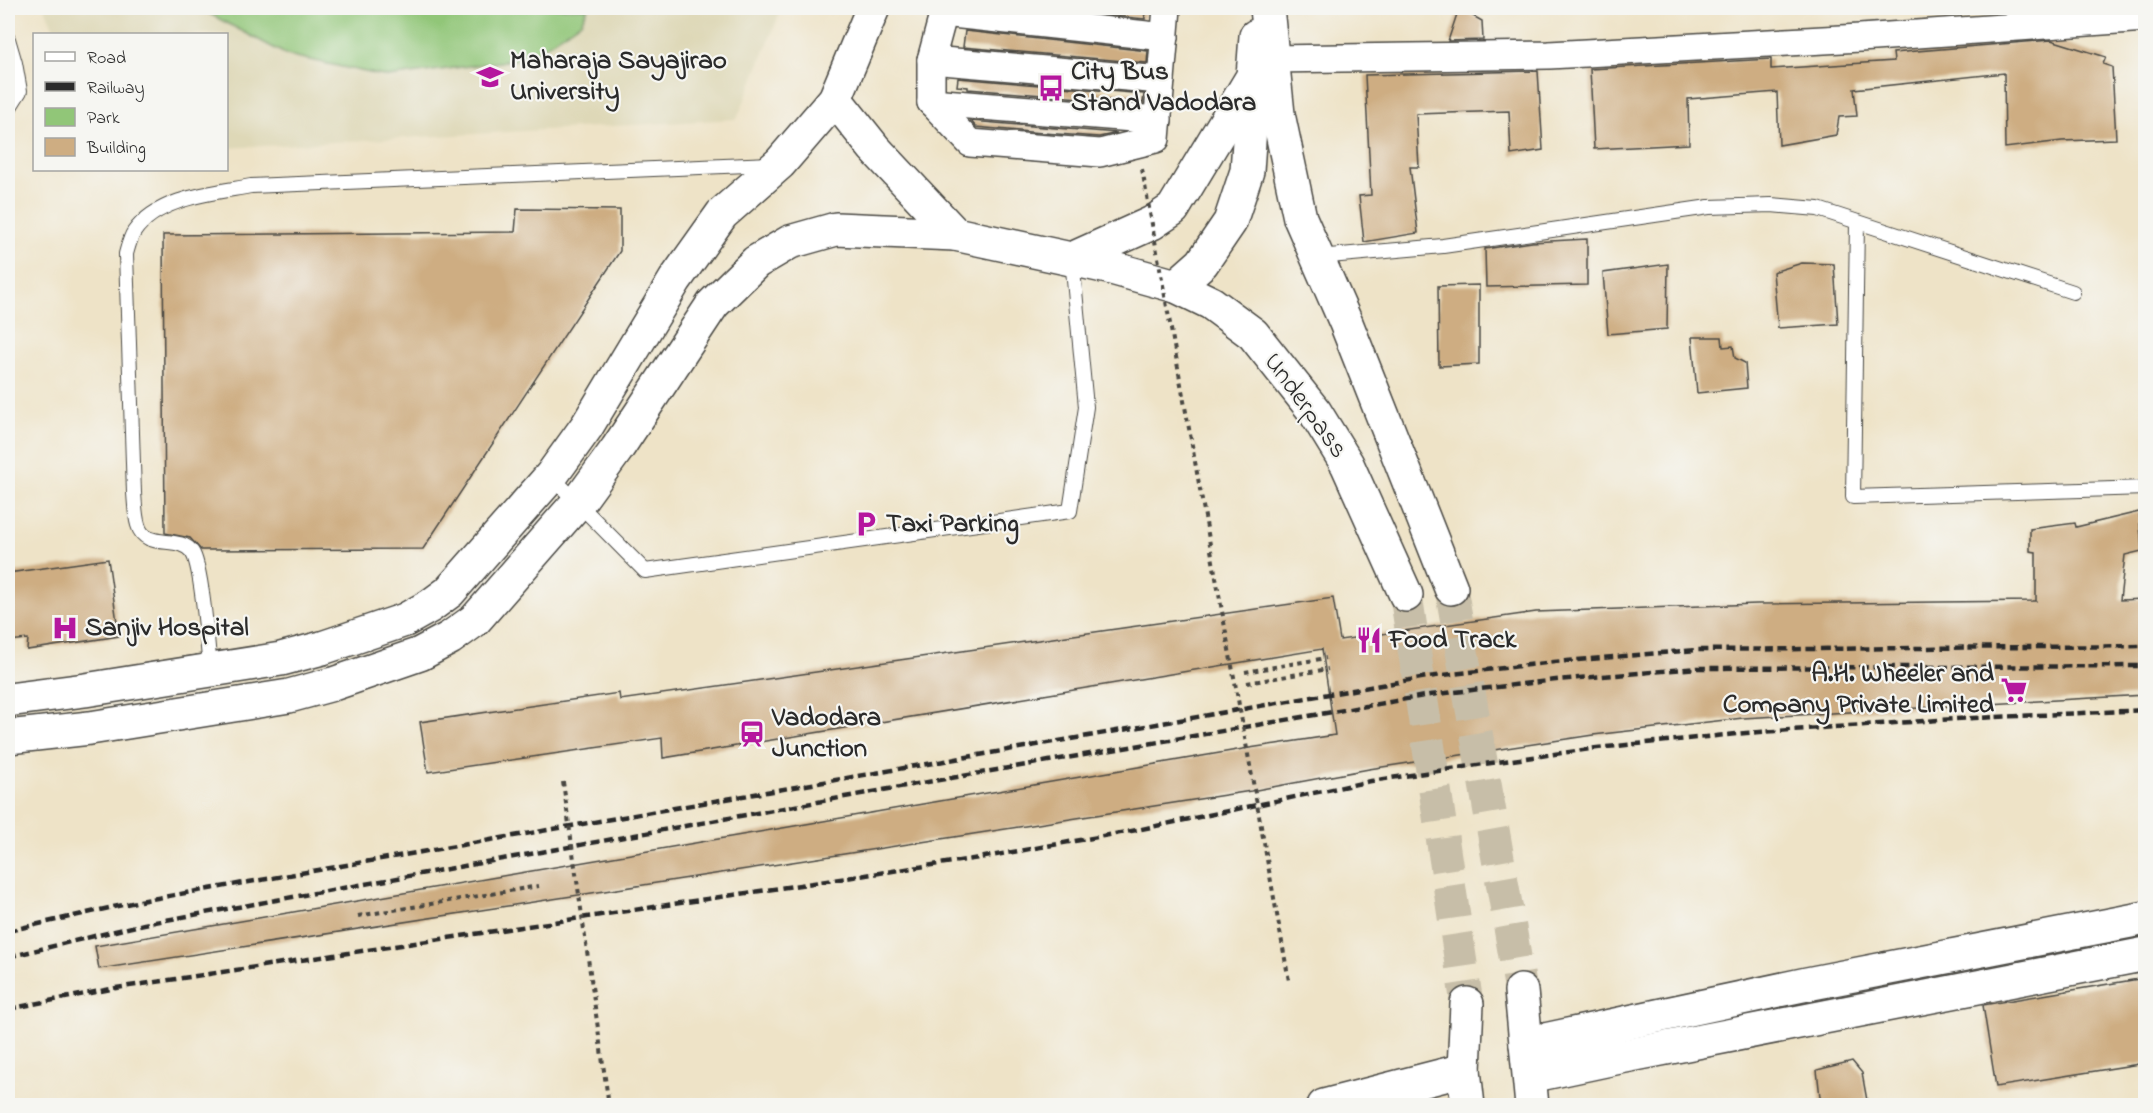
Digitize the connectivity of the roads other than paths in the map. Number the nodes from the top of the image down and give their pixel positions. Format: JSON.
{"nodes":[{"id":1,"x":873,"y":8,"type":"edge"},
{"id":2,"x":1167,"y":8,"type":"edge"},
{"id":3,"x":1258,"y":8,"type":"edge"},
{"id":4,"x":1267,"y":8,"type":"edge"},
{"id":5,"x":944,"y":10,"type":"edge"},
{"id":6,"x":2145,"y":18,"type":"edge"},
{"id":7,"x":1165,"y":37,"type":"junction"},
{"id":8,"x":8,"y":39,"type":"edge"},
{"id":9,"x":931,"y":60,"type":"junction"},
{"id":10,"x":1263,"y":68,"type":"junction"},
{"id":11,"x":1161,"y":80,"type":"junction"},
{"id":12,"x":834,"y":99,"type":"junction"},
{"id":13,"x":931,"y":102,"type":"junction"},
{"id":14,"x":8,"y":110,"type":"edge"},
{"id":15,"x":1158,"y":120,"type":"junction"},
{"id":16,"x":780,"y":163,"type":"junction"},
{"id":17,"x":1857,"y":222,"type":"junction"},
{"id":18,"x":955,"y":234,"type":"junction"},
{"id":19,"x":1317,"y":257,"type":"junction"},
{"id":20,"x":1072,"y":259,"type":"junction"},
{"id":21,"x":1176,"y":286,"type":"junction"},
{"id":22,"x":2073,"y":292,"type":"dead end"},
{"id":23,"x":551,"y":476,"type":"junction"},
{"id":24,"x":2145,"y":488,"type":"edge"},
{"id":25,"x":577,"y":502,"type":"junction"},
{"id":26,"x":1451,"y":588,"type":"tunnel mouth"},
{"id":27,"x":1406,"y":595,"type":"tunnel mouth"},
{"id":28,"x":210,"y":670,"type":"junction"},
{"id":29,"x":8,"y":699,"type":"edge"},
{"id":30,"x":8,"y":737,"type":"edge"},
{"id":31,"x":2145,"y":918,"type":"edge"},
{"id":32,"x":2145,"y":954,"type":"edge"},
{"id":33,"x":1875,"y":970,"type":"junction"},
{"id":34,"x":1521,"y":991,"type":"tunnel mouth"},
{"id":35,"x":1467,"y":1004,"type":"tunnel mouth"},
{"id":36,"x":1883,"y":1005,"type":"junction"},
{"id":37,"x":1527,"y":1044,"type":"junction"},
{"id":38,"x":1464,"y":1070,"type":"junction"},
{"id":39,"x":1531,"y":1091,"type":"edge"},
{"id":40,"x":1324,"y":1106,"type":"edge"},
{"id":41,"x":1468,"y":1106,"type":"edge"}],
"edges":[{"from":1,"to":12,"type":"main road"},
{"from":2,"to":7,"type":"street"},
{"from":3,"to":10,"type":"main road"},
{"from":4,"to":10,"type":"main road"},
{"from":5,"to":7,"type":"street"},
{"from":5,"to":9,"type":"street"},
{"from":6,"to":10,"type":"street"},
{"from":7,"to":11,"type":"street"},
{"from":8,"to":14,"type":"lane"},
{"from":9,"to":11,"type":"street"},
{"from":9,"to":13,"type":"street"},
{"from":10,"to":19,"type":"main road","name":"Underpass"},
{"from":10,"to":20,"type":"main road"},
{"from":10,"to":21,"type":"main road"},
{"from":11,"to":15,"type":"street"},
{"from":12,"to":16,"type":"main road"},
{"from":12,"to":18,"type":"main road"},
{"from":13,"to":15,"type":"street"},
{"from":13,"to":15,"type":"street"},
{"from":16,"to":23,"type":"main road"},
{"from":16,"to":28,"type":"lane"},
{"from":17,"to":19,"type":"lane"},
{"from":17,"to":22,"type":"lane"},
{"from":17,"to":24,"type":"lane"},
{"from":18,"to":20,"type":"main road","name":"Underpass"},
{"from":18,"to":25,"type":"main road","name":"Underpass"},
{"from":19,"to":26,"type":"main road","name":"Underpass"},
{"from":20,"to":21,"type":"main road","name":"Underpass"},
{"from":20,"to":25,"type":"lane"},
{"from":21,"to":27,"type":"main road","name":"Underpass"},
{"from":23,"to":25,"type":"lane"},
{"from":23,"to":28,"type":"main road"},
{"from":25,"to":30,"type":"main road","name":"Underpass"},
{"from":28,"to":29,"type":"main road"},
{"from":31,"to":33,"type":"main road"},
{"from":32,"to":36,"type":"main road"},
{"from":33,"to":36,"type":"main road"},
{"from":33,"to":37,"type":"main road"},
{"from":34,"to":37,"type":"main road"},
{"from":35,"to":38,"type":"main road"},
{"from":36,"to":39,"type":"main road"},
{"from":37,"to":39,"type":"main road"},
{"from":38,"to":40,"type":"main road"},
{"from":38,"to":41,"type":"main road"}]}
